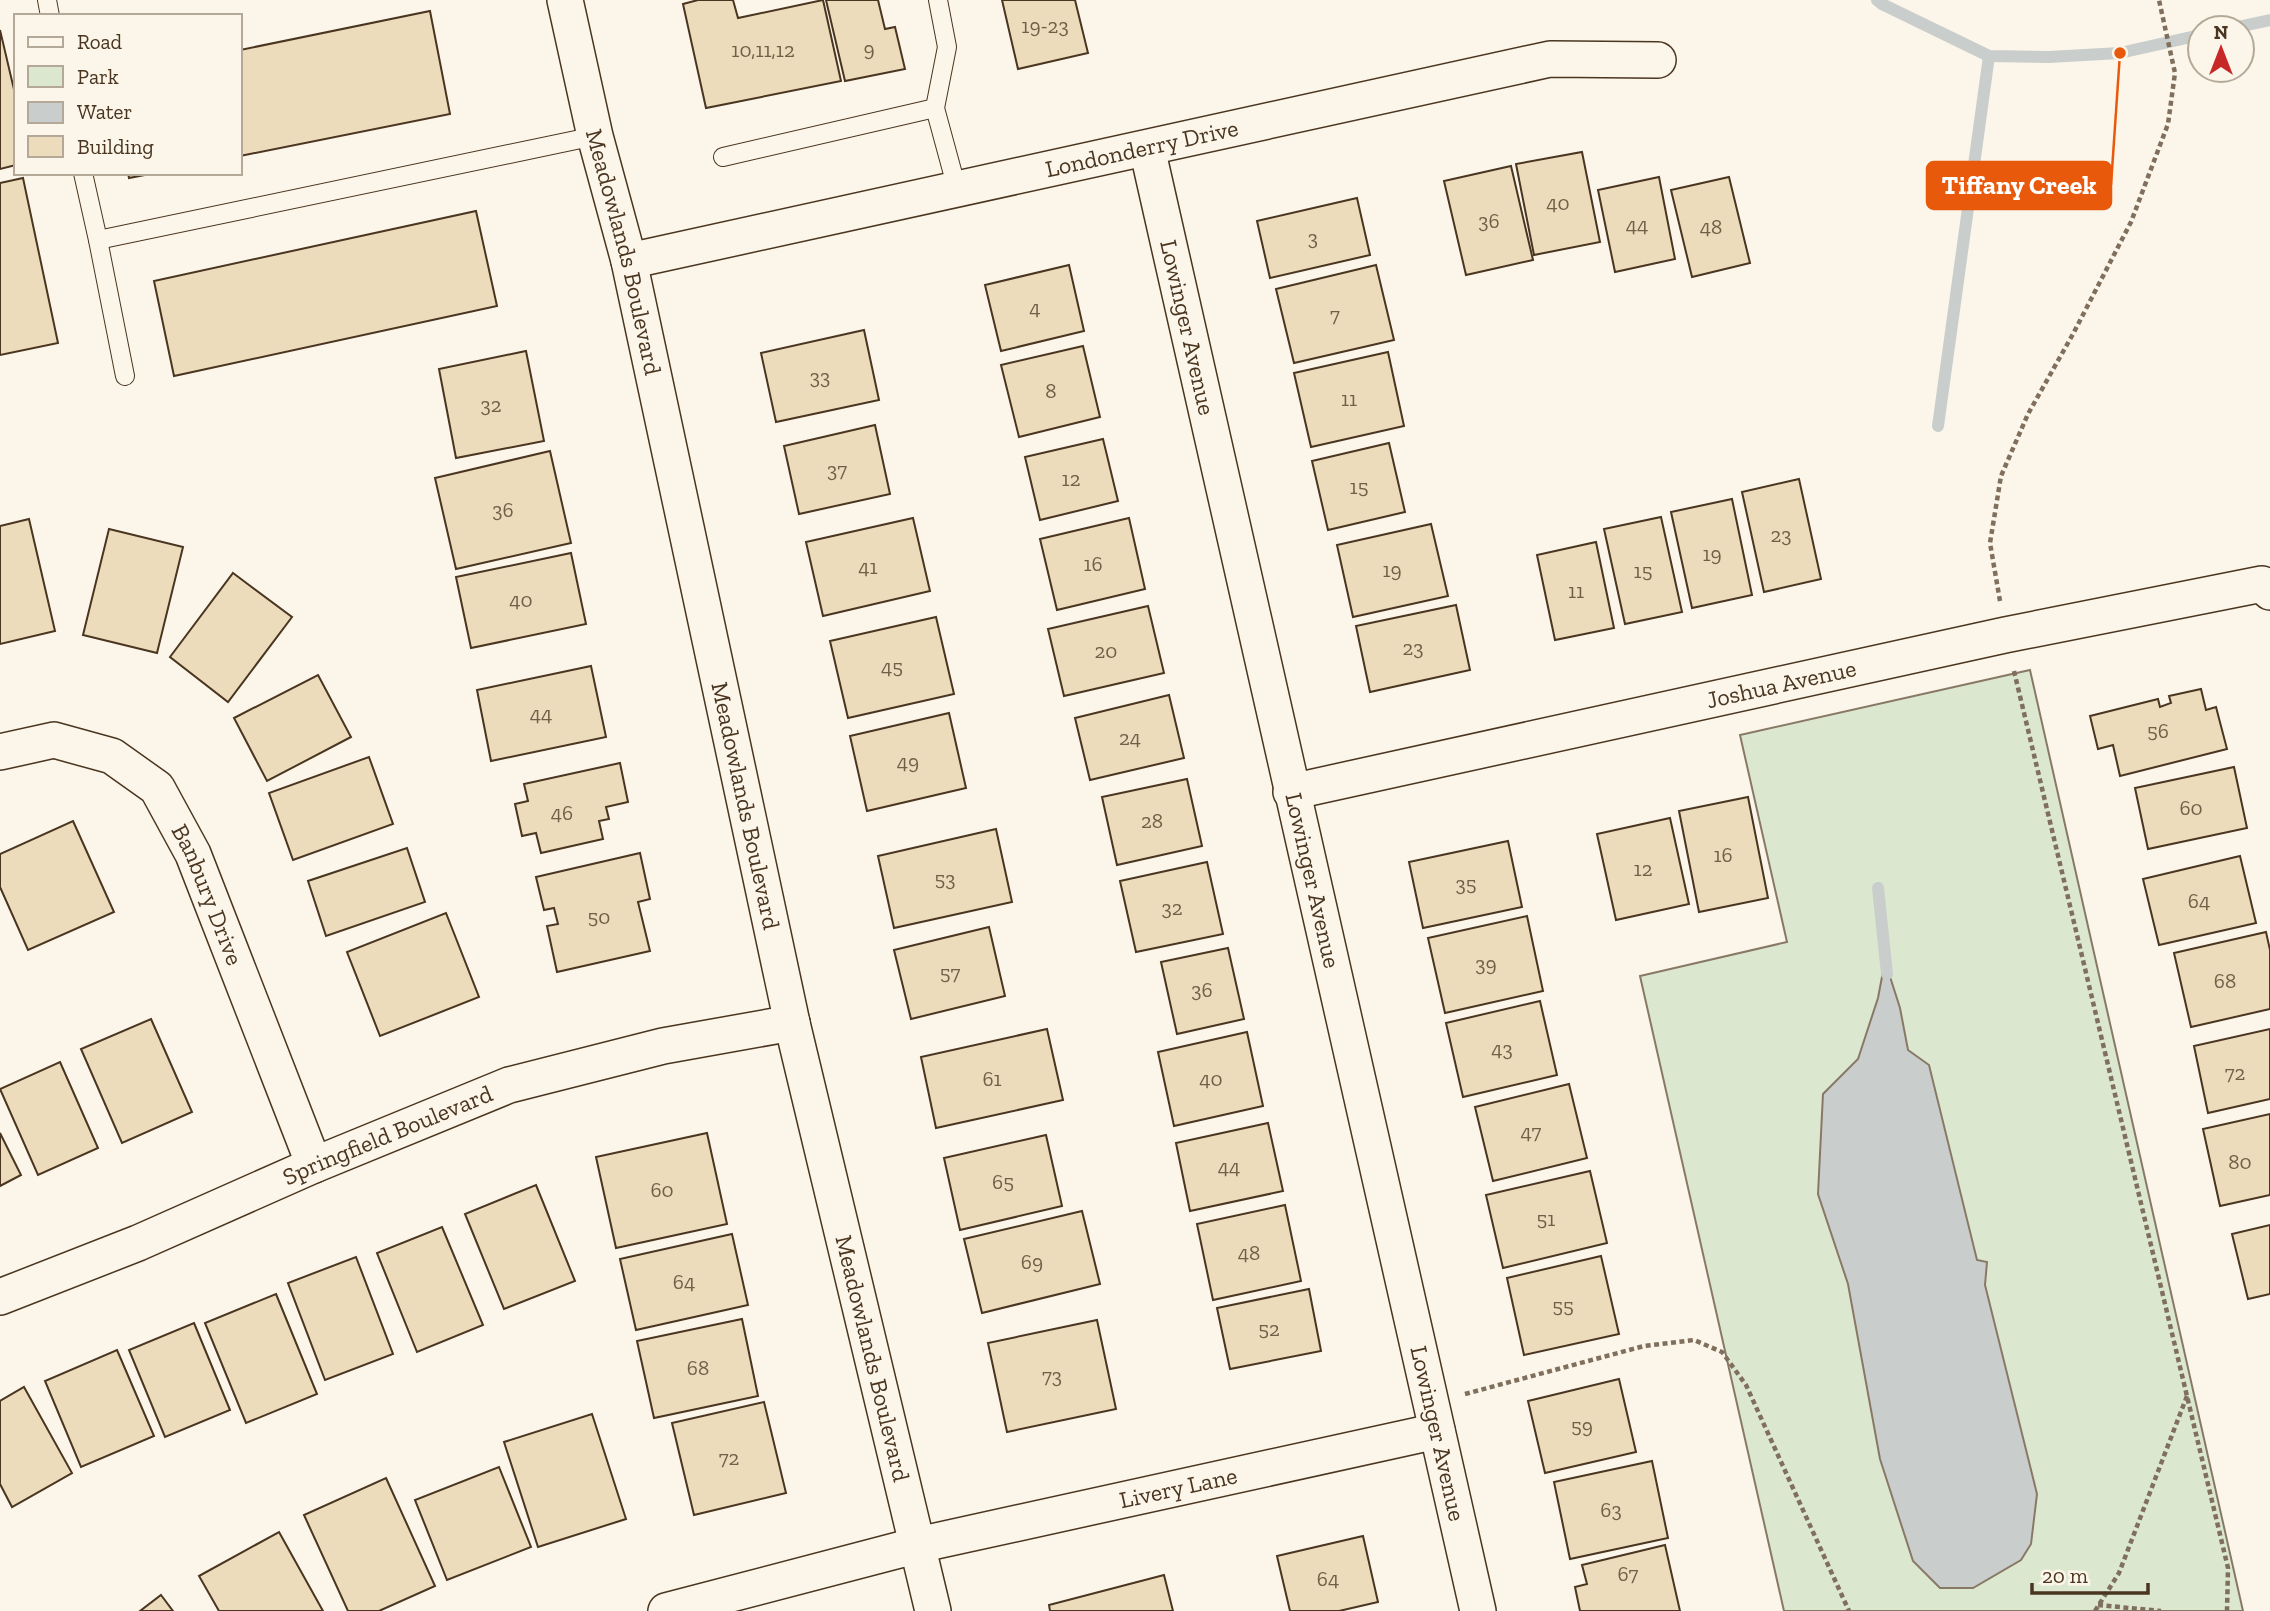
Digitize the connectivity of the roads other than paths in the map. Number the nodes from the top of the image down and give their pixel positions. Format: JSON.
{"nodes":[{"id":1,"x":565,"y":0,"type":"edge"},
{"id":2,"x":937,"y":0,"type":"edge"},
{"id":3,"x":1658,"y":60,"type":"dead end"},
{"id":4,"x":935,"y":108,"type":"junction"},
{"id":5,"x":596,"y":136,"type":"junction"},
{"id":6,"x":1147,"y":148,"type":"junction"},
{"id":7,"x":723,"y":157,"type":"dead end"},
{"id":8,"x":83,"y":175,"type":"edge"},
{"id":9,"x":957,"y":189,"type":"junction"},
{"id":10,"x":98,"y":240,"type":"junction"},
{"id":11,"x":629,"y":261,"type":"junction"},
{"id":12,"x":125,"y":376,"type":"dead end"},
{"id":13,"x":2270,"y":592,"type":"edge"},
{"id":14,"x":0,"y":752,"type":"edge"},
{"id":15,"x":1292,"y":792,"type":"junction"},
{"id":16,"x":792,"y":1023,"type":"junction"},
{"id":17,"x":314,"y":1165,"type":"junction"},
{"id":18,"x":0,"y":1297,"type":"edge"},
{"id":19,"x":1434,"y":1417,"type":"junction"},
{"id":20,"x":918,"y":1545,"type":"junction"},
{"id":21,"x":666,"y":1611,"type":"edge"},
{"id":22,"x":933,"y":1611,"type":"edge"},
{"id":23,"x":1479,"y":1611,"type":"edge"}],
"edges":[{"from":1,"to":5,"type":"street","name":"Meadowlands Boulevard"},
{"from":2,"to":4,"type":"lane"},
{"from":3,"to":6,"type":"street","name":"Londonderry Drive"},
{"from":4,"to":7,"type":"lane"},
{"from":4,"to":9,"type":"lane"},
{"from":5,"to":10,"type":"lane"},
{"from":5,"to":11,"type":"street","name":"Meadowlands Boulevard"},
{"from":6,"to":9,"type":"street","name":"Londonderry Drive"},
{"from":6,"to":15,"type":"street","name":"Lowinger Avenue"},
{"from":8,"to":10,"type":"lane"},
{"from":9,"to":11,"type":"street","name":"Londonderry Drive"},
{"from":10,"to":12,"type":"lane"},
{"from":11,"to":16,"type":"street","name":"Meadowlands Boulevard"},
{"from":13,"to":15,"type":"street","name":"Joshua Avenue"},
{"from":14,"to":17,"type":"street","name":"Banbury Drive"},
{"from":15,"to":19,"type":"street","name":"Lowinger Avenue"},
{"from":16,"to":17,"type":"street","name":"Springfield Boulevard"},
{"from":16,"to":20,"type":"street","name":"Meadowlands Boulevard"},
{"from":17,"to":18,"type":"street","name":"Springfield Boulevard"},
{"from":19,"to":20,"type":"street","name":"Livery Lane"},
{"from":19,"to":23,"type":"street","name":"Lowinger Avenue"},
{"from":20,"to":21,"type":"street","name":"Livery Lane"},
{"from":20,"to":22,"type":"street","name":"Meadowlands Boulevard"}]}
